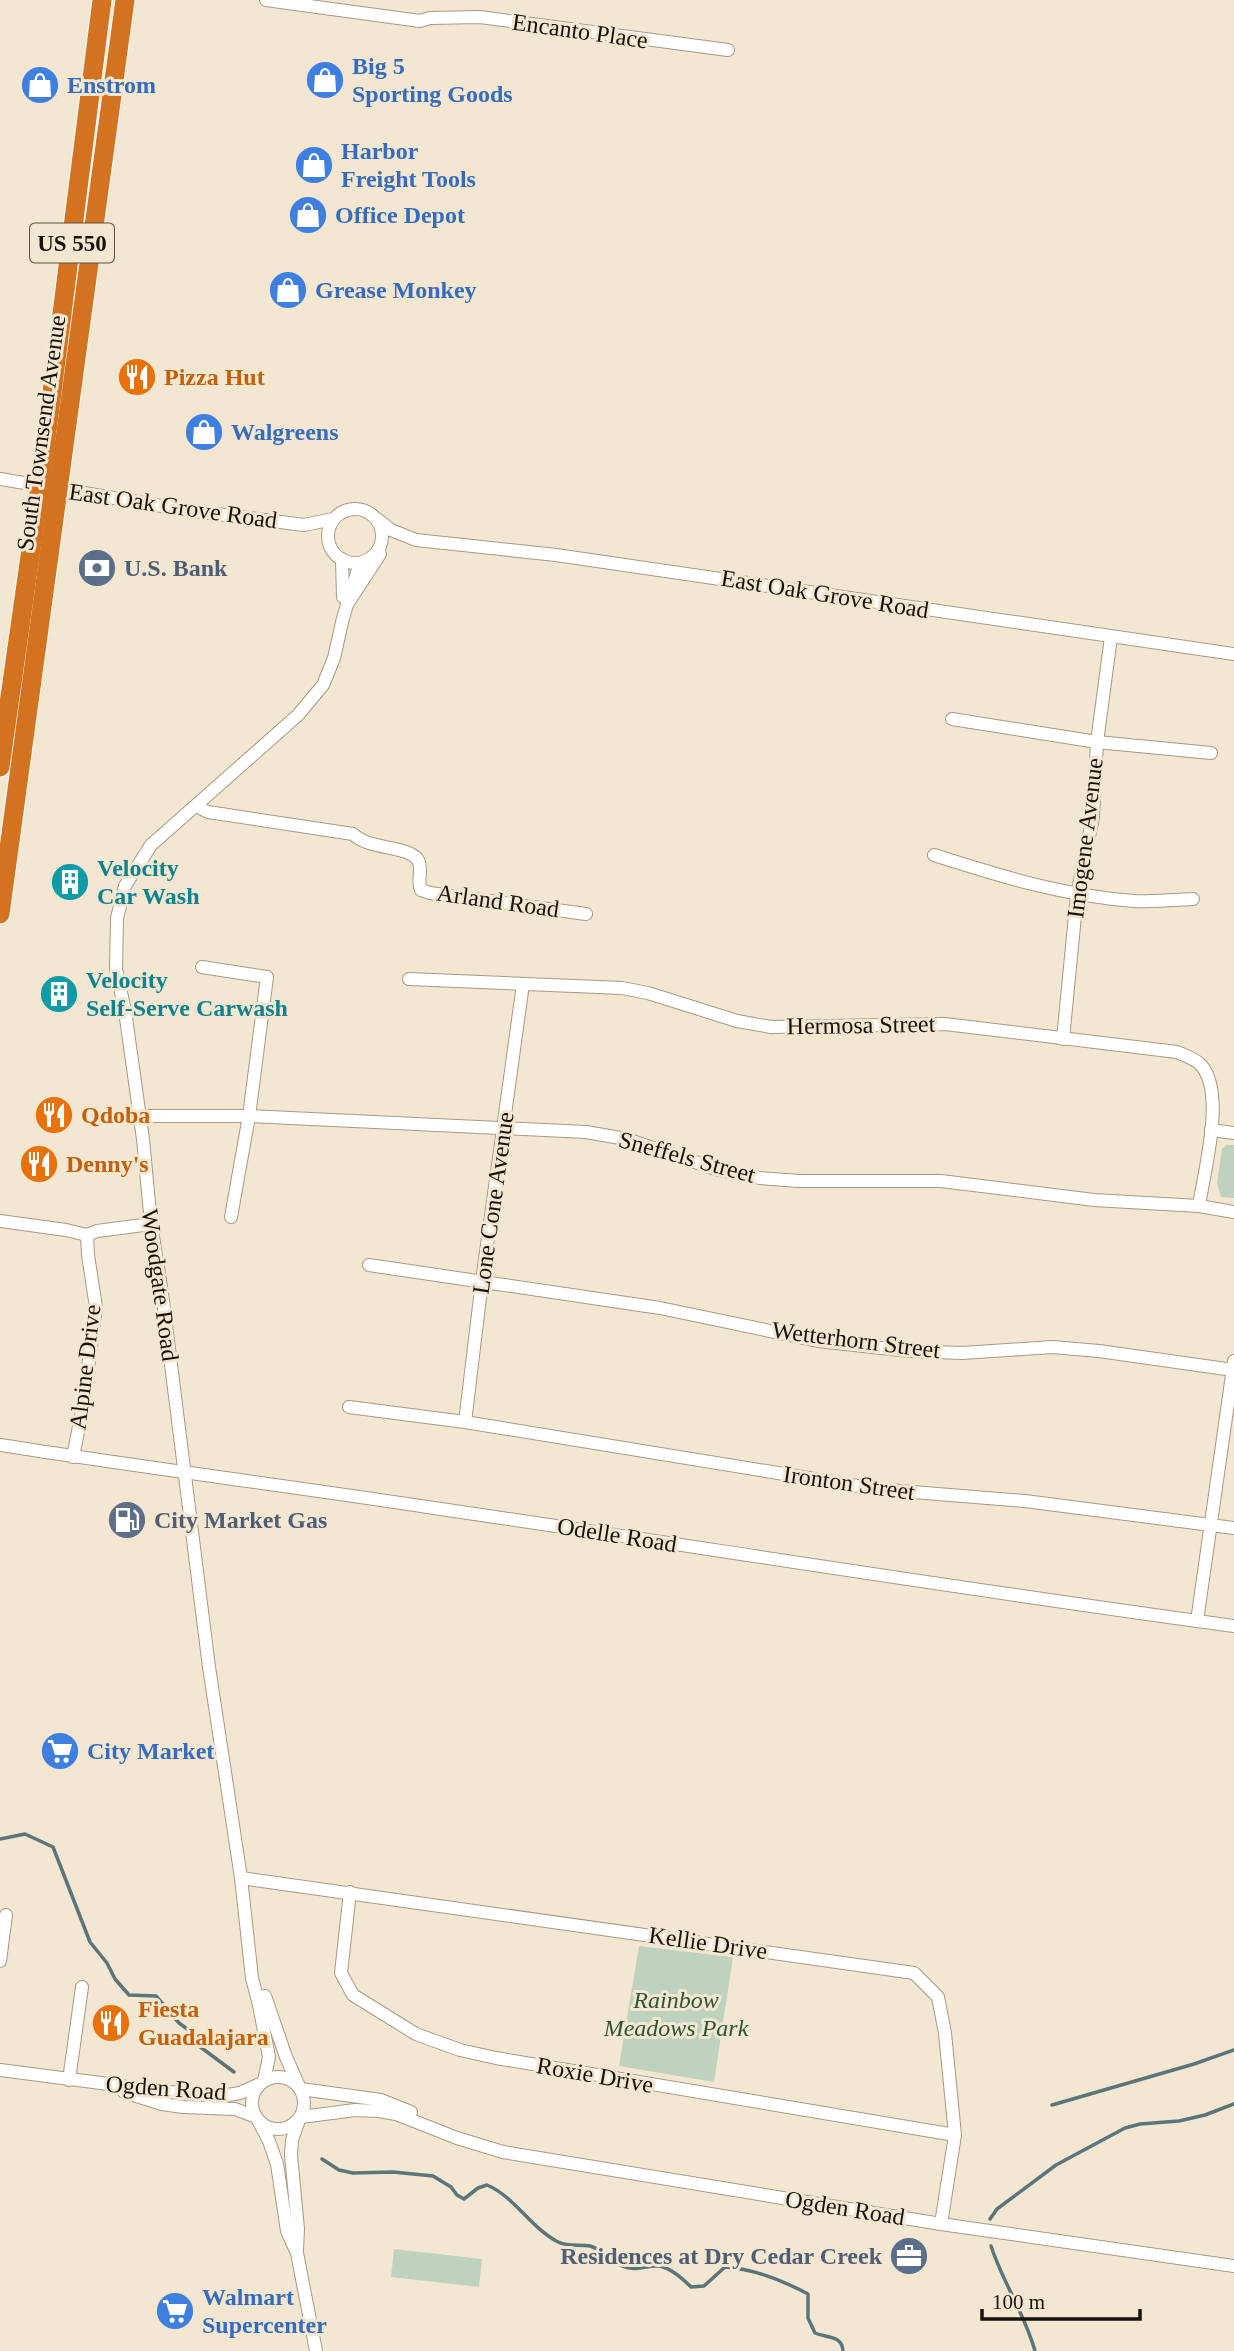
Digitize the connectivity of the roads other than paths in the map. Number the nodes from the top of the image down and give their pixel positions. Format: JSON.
{"nodes":[{"id":1,"x":102,"y":0,"type":"edge"},
{"id":2,"x":125,"y":0,"type":"edge"},
{"id":3,"x":266,"y":0,"type":"edge"},
{"id":4,"x":728,"y":50,"type":"dead end"},
{"id":5,"x":0,"y":479,"type":"edge"},
{"id":6,"x":49,"y":487,"type":"junction"},
{"id":7,"x":333,"y":519,"type":"junction"},
{"id":8,"x":377,"y":519,"type":"junction"},
{"id":9,"x":304,"y":525,"type":"junction"},
{"id":10,"x":416,"y":540,"type":"junction"},
{"id":11,"x":328,"y":542,"type":"junction"},
{"id":12,"x":385,"y":546,"type":"junction"},
{"id":13,"x":342,"y":559,"type":"junction"},
{"id":14,"x":360,"y":563,"type":"junction"},
{"id":15,"x":348,"y":603,"type":"junction"},
{"id":16,"x":343,"y":618,"type":"junction"},
{"id":17,"x":1111,"y":637,"type":"junction"},
{"id":18,"x":1234,"y":654,"type":"edge"},
{"id":19,"x":952,"y":719,"type":"dead end"},
{"id":20,"x":1097,"y":742,"type":"junction"},
{"id":21,"x":1211,"y":753,"type":"dead end"},
{"id":22,"x":0,"y":767,"type":"edge"},
{"id":23,"x":196,"y":806,"type":"junction"},
{"id":24,"x":934,"y":855,"type":"dead end"},
{"id":25,"x":1077,"y":895,"type":"junction"},
{"id":26,"x":1194,"y":899,"type":"dead end"},
{"id":27,"x":0,"y":914,"type":"edge"},
{"id":28,"x":586,"y":914,"type":"dead end"},
{"id":29,"x":202,"y":967,"type":"dead end"},
{"id":30,"x":409,"y":979,"type":"dead end"},
{"id":31,"x":523,"y":984,"type":"junction"},
{"id":32,"x":1063,"y":1039,"type":"junction"},
{"id":33,"x":140,"y":1116,"type":"junction"},
{"id":34,"x":250,"y":1116,"type":"junction"},
{"id":35,"x":503,"y":1128,"type":"junction"},
{"id":36,"x":1211,"y":1130,"type":"junction"},
{"id":37,"x":1234,"y":1133,"type":"edge"},
{"id":38,"x":1199,"y":1206,"type":"junction"},
{"id":39,"x":1234,"y":1212,"type":"edge"},
{"id":40,"x":232,"y":1217,"type":"dead end"},
{"id":41,"x":0,"y":1221,"type":"edge"},
{"id":42,"x":151,"y":1224,"type":"junction"},
{"id":43,"x":87,"y":1235,"type":"junction"},
{"id":44,"x":369,"y":1265,"type":"dead end"},
{"id":45,"x":482,"y":1282,"type":"junction"},
{"id":46,"x":1233,"y":1366,"type":"edge"},
{"id":47,"x":349,"y":1407,"type":"dead end"},
{"id":48,"x":465,"y":1422,"type":"junction"},
{"id":49,"x":0,"y":1445,"type":"edge"},
{"id":50,"x":73,"y":1457,"type":"junction"},
{"id":51,"x":184,"y":1473,"type":"junction"},
{"id":52,"x":1213,"y":1525,"type":"junction"},
{"id":53,"x":1234,"y":1528,"type":"edge"},
{"id":54,"x":1198,"y":1621,"type":"junction"},
{"id":55,"x":1234,"y":1626,"type":"edge"},
{"id":56,"x":241,"y":1878,"type":"junction"},
{"id":57,"x":350,"y":1892,"type":"junction"},
{"id":58,"x":6,"y":1915,"type":"dead end"},
{"id":59,"x":250,"y":1953,"type":"junction"},
{"id":60,"x":0,"y":1961,"type":"edge"},
{"id":61,"x":82,"y":1987,"type":"dead end"},
{"id":62,"x":0,"y":2070,"type":"edge"},
{"id":63,"x":69,"y":2080,"type":"junction"},
{"id":64,"x":262,"y":2082,"type":"junction"},
{"id":65,"x":300,"y":2087,"type":"junction"},
{"id":66,"x":257,"y":2118,"type":"junction"},
{"id":67,"x":300,"y":2118,"type":"junction"},
{"id":68,"x":955,"y":2135,"type":"junction"},
{"id":69,"x":457,"y":2138,"type":"junction"},
{"id":70,"x":941,"y":2224,"type":"junction"},
{"id":71,"x":296,"y":2253,"type":"junction"},
{"id":72,"x":1234,"y":2266,"type":"edge"},
{"id":73,"x":316,"y":2351,"type":"edge"}],
"edges":[{"from":1,"to":6,"type":"highway","name":"South Townsend Avenue","number":"US 550"},
{"from":2,"to":6,"type":"highway","name":"South Townsend Avenue","number":"US 550"},
{"from":3,"to":4,"type":"street","name":"Encanto Place"},
{"from":5,"to":6,"type":"street","name":"East Oak Grove Road"},
{"from":6,"to":9,"type":"street","name":"East Oak Grove Road"},
{"from":6,"to":22,"type":"highway","name":"South Townsend Avenue","number":"US 550"},
{"from":6,"to":27,"type":"highway","name":"South Townsend Avenue","number":"US 550"},
{"from":7,"to":8,"type":"street"},
{"from":7,"to":9,"type":"street","name":"East Oak Grove Road"},
{"from":7,"to":11,"type":"street"},
{"from":8,"to":10,"type":"street","name":"East Oak Grove Road"},
{"from":8,"to":12,"type":"street"},
{"from":9,"to":11,"type":"street","name":"East Oak Grove Road"},
{"from":10,"to":12,"type":"street","name":"East Oak Grove Road"},
{"from":10,"to":17,"type":"street","name":"East Oak Grove Road"},
{"from":11,"to":13,"type":"street"},
{"from":12,"to":14,"type":"street"},
{"from":12,"to":15,"type":"street","name":"Woodgate Road"},
{"from":13,"to":14,"type":"street"},
{"from":13,"to":16,"type":"street","name":"Woodgate Road"},
{"from":14,"to":15,"type":"street","name":"Woodgate Road"},
{"from":15,"to":16,"type":"street","name":"Woodgate Road"},
{"from":16,"to":23,"type":"street","name":"Woodgate Road"},
{"from":17,"to":18,"type":"street","name":"East Oak Grove Road"},
{"from":17,"to":20,"type":"street","name":"Imogene Avenue"},
{"from":19,"to":20,"type":"street"},
{"from":20,"to":21,"type":"street"},
{"from":20,"to":25,"type":"street","name":"Imogene Avenue"},
{"from":23,"to":28,"type":"street","name":"Arland Road"},
{"from":23,"to":33,"type":"street","name":"Woodgate Road"},
{"from":24,"to":25,"type":"street"},
{"from":25,"to":26,"type":"street"},
{"from":25,"to":32,"type":"street","name":"Imogene Avenue"},
{"from":29,"to":34,"type":"street"},
{"from":30,"to":31,"type":"street","name":"Hermosa Street"},
{"from":31,"to":32,"type":"street","name":"Hermosa Street"},
{"from":31,"to":35,"type":"street","name":"Lone Cone Avenue"},
{"from":32,"to":36,"type":"street","name":"Hermosa Street"},
{"from":33,"to":34,"type":"street","name":"Sneffels Street"},
{"from":33,"to":42,"type":"street","name":"Woodgate Road"},
{"from":34,"to":35,"type":"street","name":"Sneffels Street"},
{"from":34,"to":40,"type":"street"},
{"from":35,"to":38,"type":"street","name":"Sneffels Street"},
{"from":35,"to":45,"type":"street","name":"Lone Cone Avenue"},
{"from":36,"to":37,"type":"street"},
{"from":36,"to":38,"type":"street"},
{"from":38,"to":39,"type":"street","name":"Sneffels Street"},
{"from":41,"to":43,"type":"street"},
{"from":42,"to":43,"type":"street"},
{"from":42,"to":51,"type":"street","name":"Woodgate Road"},
{"from":43,"to":50,"type":"street","name":"Alpine Drive"},
{"from":44,"to":45,"type":"street","name":"Wetterhorn Street"},
{"from":45,"to":46,"type":"street","name":"Wetterhorn Street"},
{"from":45,"to":48,"type":"street","name":"Lone Cone Avenue"},
{"from":46,"to":52,"type":"street"},
{"from":47,"to":48,"type":"street","name":"Ironton Street"},
{"from":48,"to":52,"type":"street","name":"Ironton Street"},
{"from":49,"to":50,"type":"street","name":"Odelle Road"},
{"from":50,"to":51,"type":"street","name":"Odelle Road"},
{"from":51,"to":54,"type":"street","name":"Odelle Road"},
{"from":51,"to":56,"type":"street","name":"Woodgate Road"},
{"from":52,"to":53,"type":"street","name":"Ironton Street"},
{"from":52,"to":54,"type":"street"},
{"from":54,"to":55,"type":"street","name":"Odelle Road"},
{"from":56,"to":57,"type":"street","name":"Kellie Drive"},
{"from":56,"to":59,"type":"street","name":"Woodgate Road"},
{"from":57,"to":68,"type":"street","name":"Roxie Drive"},
{"from":57,"to":68,"type":"street","name":"Kellie Drive"},
{"from":58,"to":60,"type":"street"},
{"from":59,"to":64,"type":"street","name":"Woodgate Road"},
{"from":59,"to":65,"type":"street","name":"Woodgate Road"},
{"from":61,"to":63,"type":"street"},
{"from":62,"to":63,"type":"street","name":"Ogden Road"},
{"from":63,"to":64,"type":"street","name":"Ogden Road"},
{"from":63,"to":66,"type":"street","name":"Ogden Road"},
{"from":64,"to":65,"type":"street"},
{"from":64,"to":66,"type":"street"},
{"from":65,"to":67,"type":"street"},
{"from":65,"to":69,"type":"street","name":"Ogden Road"},
{"from":66,"to":67,"type":"street"},
{"from":66,"to":71,"type":"street"},
{"from":67,"to":69,"type":"street","name":"Ogden Road"},
{"from":67,"to":71,"type":"street"},
{"from":68,"to":70,"type":"street","name":"Kellie Drive"},
{"from":69,"to":70,"type":"street","name":"Ogden Road"},
{"from":70,"to":72,"type":"street","name":"Ogden Road"},
{"from":71,"to":73,"type":"street"}]}
